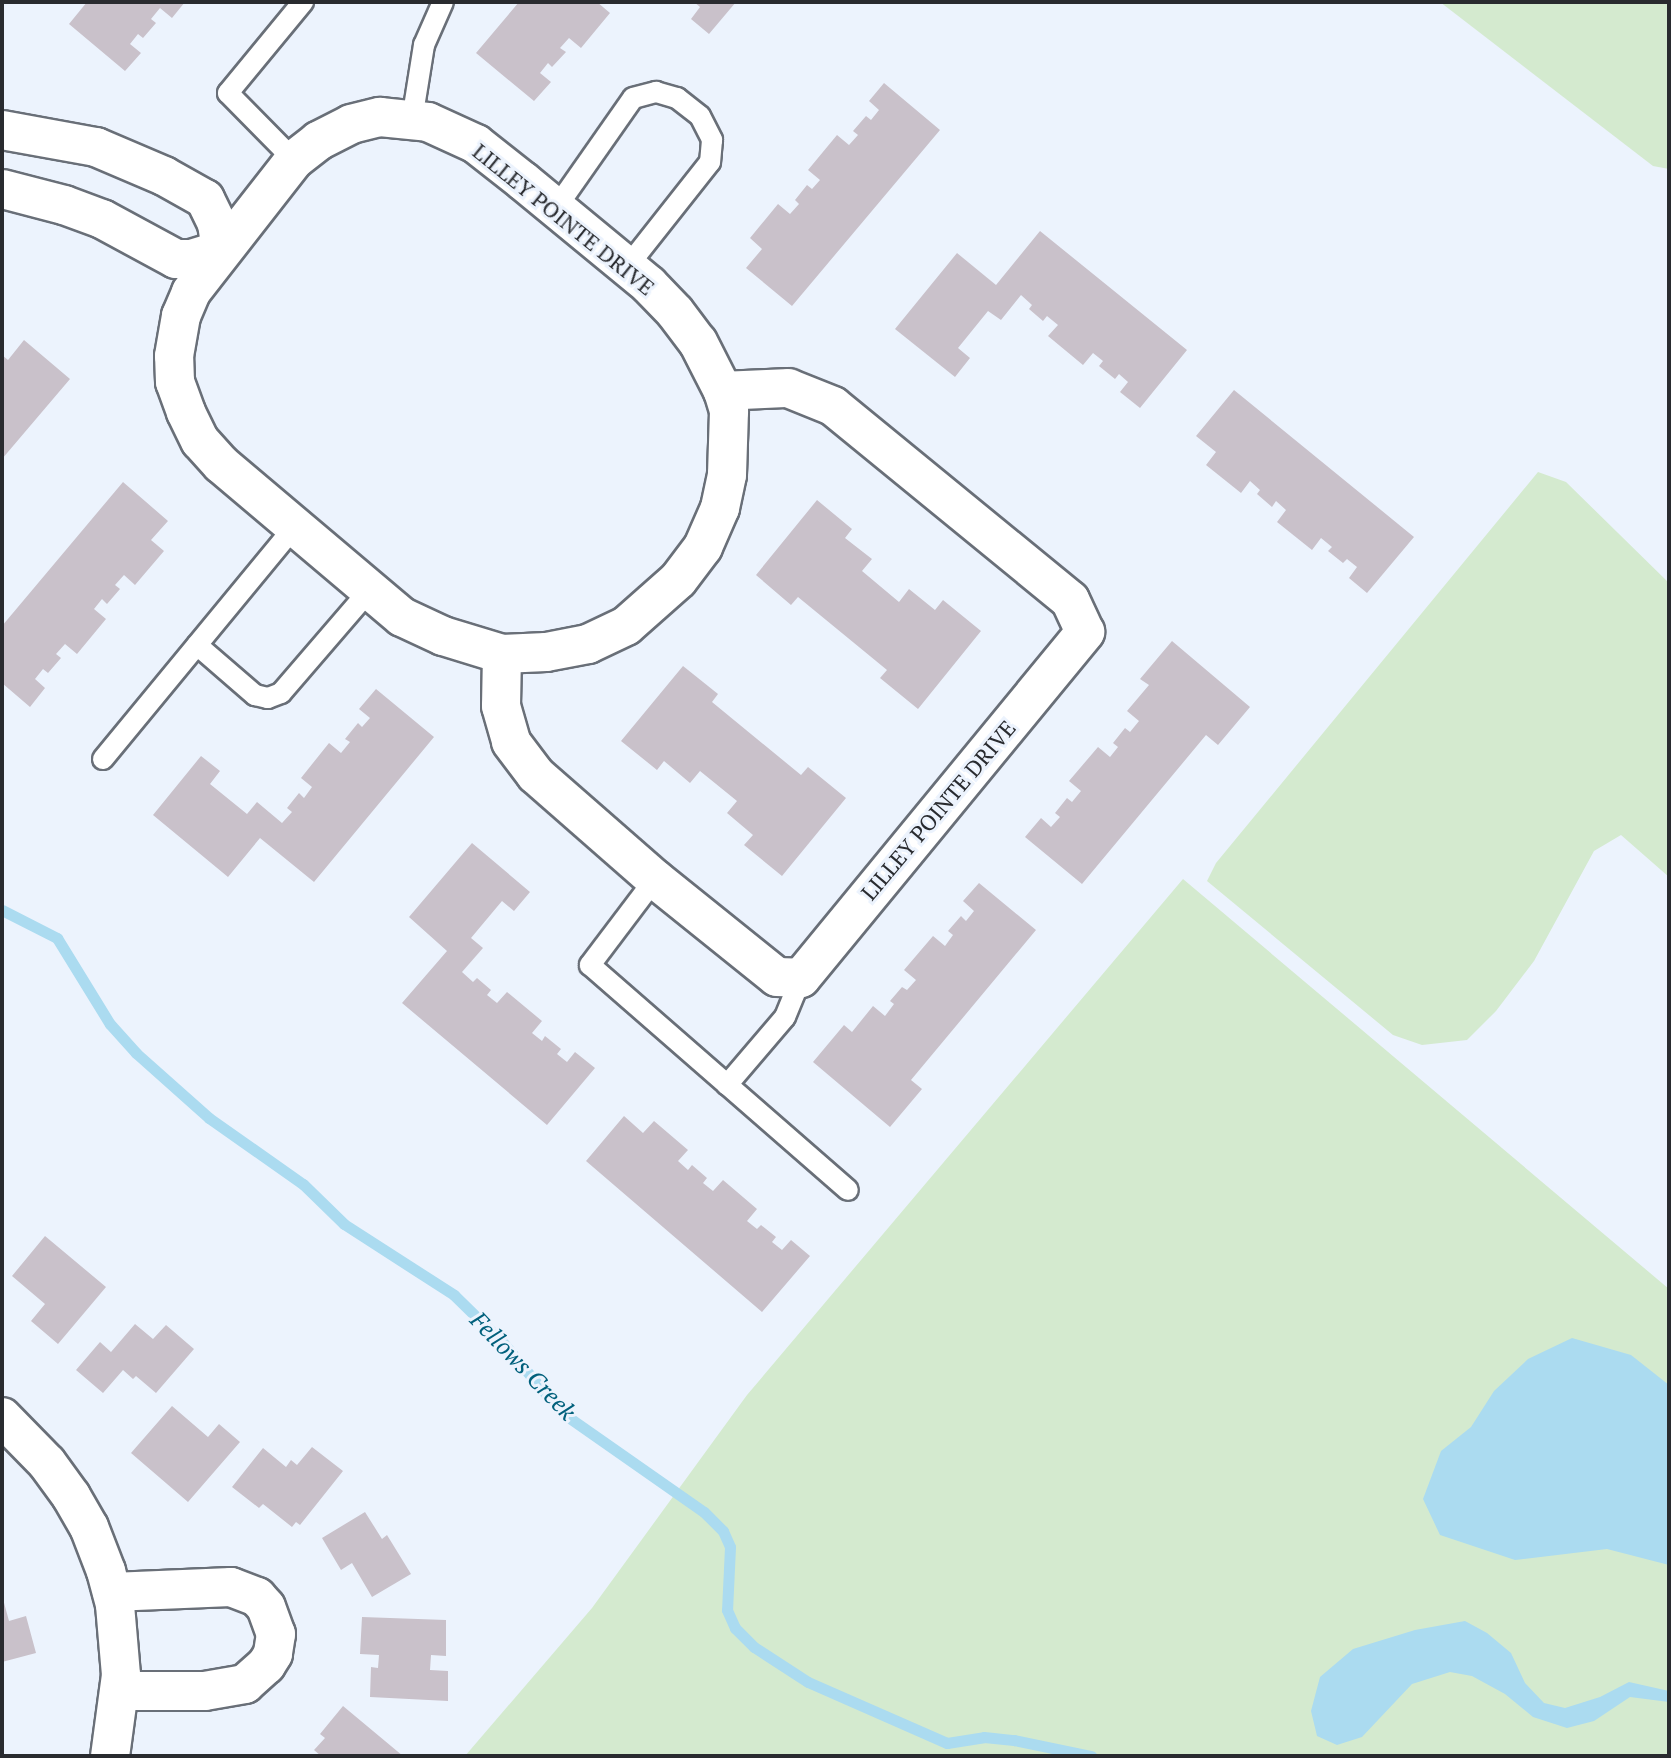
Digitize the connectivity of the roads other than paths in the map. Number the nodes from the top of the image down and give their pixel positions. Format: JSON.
{"nodes":[{"id":1,"x":303,"y":2,"type":"edge"},
{"id":2,"x":443,"y":2,"type":"edge"},
{"id":3,"x":412,"y":120,"type":"junction"},
{"id":4,"x":9,"y":131,"type":"edge"},
{"id":5,"x":294,"y":160,"type":"junction"},
{"id":6,"x":2,"y":168,"type":"edge"},
{"id":7,"x":2,"y":189,"type":"edge"},
{"id":8,"x":556,"y":208,"type":"junction"},
{"id":9,"x":221,"y":250,"type":"junction"},
{"id":10,"x":627,"y":267,"type":"junction"},
{"id":11,"x":723,"y":391,"type":"junction"},
{"id":12,"x":294,"y":527,"type":"junction"},
{"id":13,"x":368,"y":592,"type":"junction"},
{"id":14,"x":197,"y":645,"type":"junction"},
{"id":15,"x":502,"y":654,"type":"junction"},
{"id":16,"x":103,"y":759,"type":"dead end"},
{"id":17,"x":655,"y":879,"type":"junction"},
{"id":18,"x":801,"y":978,"type":"junction"},
{"id":19,"x":727,"y":1085,"type":"junction"},
{"id":20,"x":848,"y":1190,"type":"dead end"},
{"id":21,"x":2,"y":1417,"type":"edge"},
{"id":22,"x":112,"y":1592,"type":"junction"},
{"id":23,"x":120,"y":1691,"type":"junction"},
{"id":24,"x":110,"y":1756,"type":"edge"}],
"edges":[{"from":1,"to":5,"type":"lane"},
{"from":2,"to":3,"type":"lane"},
{"from":3,"to":5,"type":"street","name":"LILLEY POINTE DRIVE"},
{"from":3,"to":8,"type":"street","name":"LILLEY POINTE DRIVE"},
{"from":4,"to":6,"type":"street"},
{"from":4,"to":9,"type":"street"},
{"from":5,"to":9,"type":"street","name":"LILLEY POINTE DRIVE"},
{"from":7,"to":9,"type":"street"},
{"from":8,"to":10,"type":"street","name":"LILLEY POINTE DRIVE"},
{"from":8,"to":10,"type":"lane"},
{"from":9,"to":12,"type":"street","name":"LILLEY POINTE DRIVE"},
{"from":10,"to":11,"type":"street","name":"LILLEY POINTE DRIVE"},
{"from":11,"to":15,"type":"street","name":"LILLEY POINTE DRIVE"},
{"from":11,"to":18,"type":"street","name":"LILLEY POINTE DRIVE"},
{"from":12,"to":13,"type":"street","name":"LILLEY POINTE DRIVE"},
{"from":12,"to":14,"type":"lane"},
{"from":13,"to":14,"type":"lane"},
{"from":13,"to":15,"type":"street","name":"LILLEY POINTE DRIVE"},
{"from":14,"to":16,"type":"lane"},
{"from":15,"to":17,"type":"street"},
{"from":17,"to":18,"type":"street"},
{"from":17,"to":19,"type":"lane"},
{"from":18,"to":19,"type":"lane"},
{"from":19,"to":20,"type":"lane"},
{"from":21,"to":22,"type":"street"},
{"from":22,"to":23,"type":"street"},
{"from":22,"to":23,"type":"street"},
{"from":23,"to":24,"type":"street"}]}
